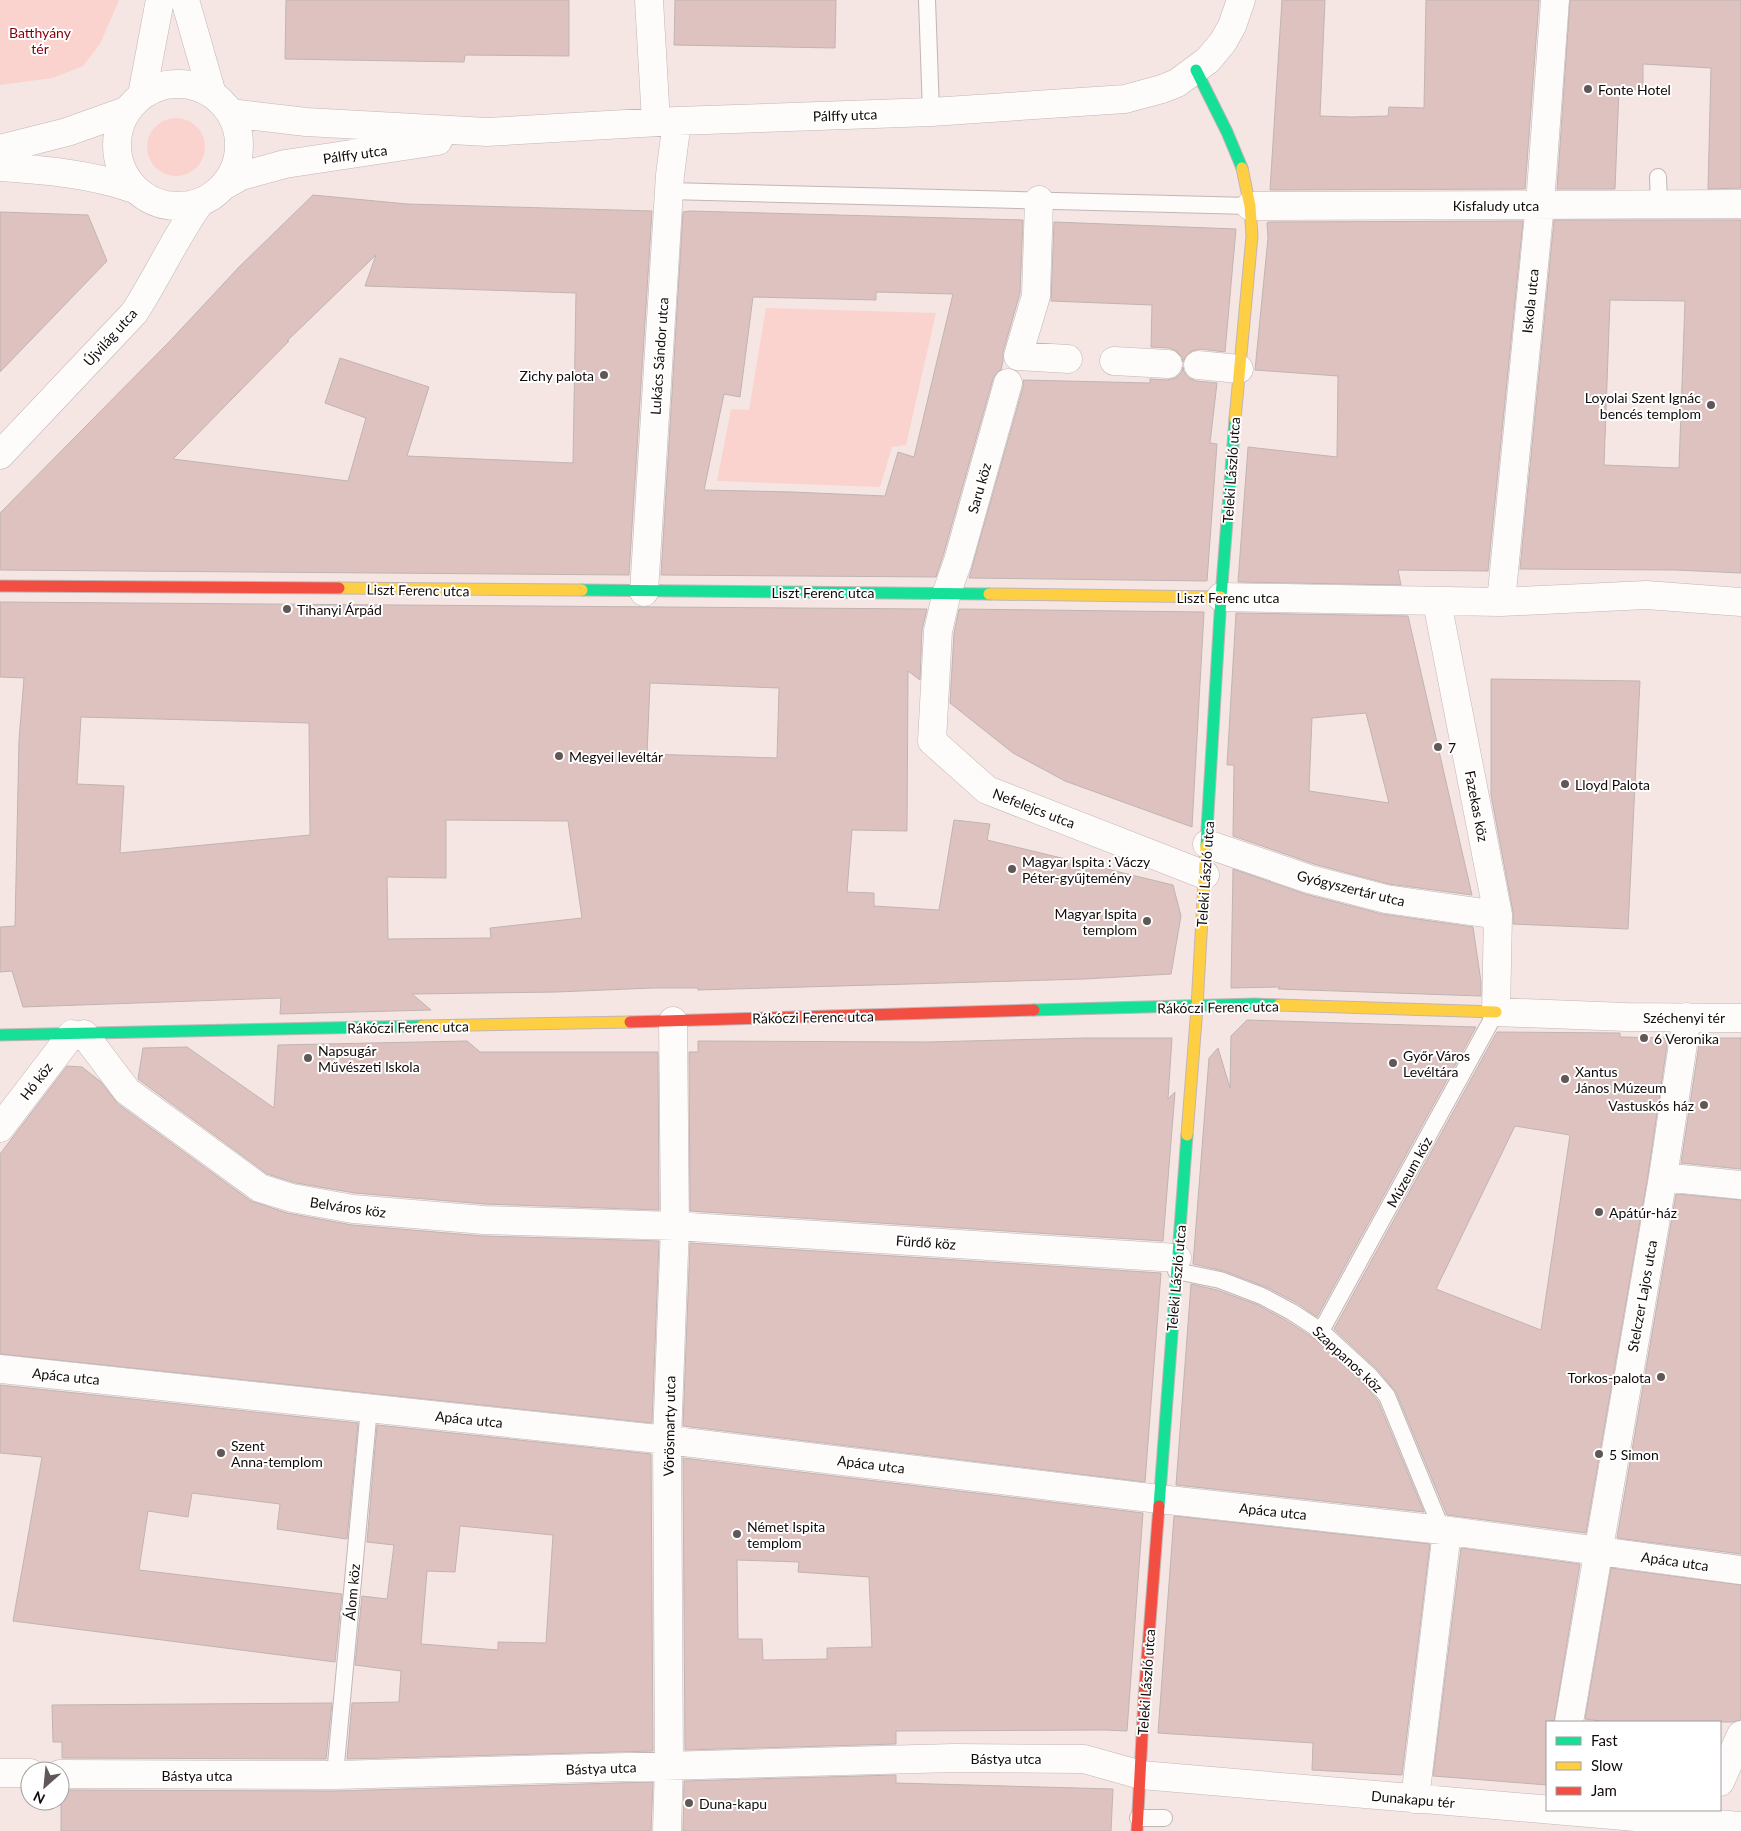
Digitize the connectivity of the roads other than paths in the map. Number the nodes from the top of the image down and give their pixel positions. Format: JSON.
{"nodes":[{"id":1,"x":160,"y":0,"type":"edge"},
{"id":2,"x":185,"y":0,"type":"edge"},
{"id":3,"x":649,"y":0,"type":"edge"},
{"id":4,"x":927,"y":0,"type":"edge"},
{"id":5,"x":1241,"y":0,"type":"edge"},
{"id":6,"x":1555,"y":0,"type":"edge"},
{"id":7,"x":1196,"y":70,"type":"junction"},
{"id":8,"x":134,"y":103,"type":"junction"},
{"id":9,"x":221,"y":103,"type":"junction"},
{"id":10,"x":931,"y":112,"type":"junction"},
{"id":11,"x":666,"y":122,"type":"junction"},
{"id":12,"x":487,"y":132,"type":"junction"},
{"id":13,"x":0,"y":150,"type":"edge"},
{"id":14,"x":0,"y":167,"type":"edge"},
{"id":15,"x":1658,"y":178,"type":"dead end"},
{"id":16,"x":225,"y":185,"type":"junction"},
{"id":17,"x":134,"y":189,"type":"junction"},
{"id":18,"x":670,"y":191,"type":"junction"},
{"id":19,"x":1039,"y":200,"type":"junction"},
{"id":20,"x":199,"y":204,"type":"junction"},
{"id":21,"x":1540,"y":204,"type":"junction"},
{"id":22,"x":1659,"y":204,"type":"junction"},
{"id":23,"x":1741,"y":204,"type":"edge"},
{"id":24,"x":1250,"y":206,"type":"junction"},
{"id":25,"x":1068,"y":359,"type":"dead end"},
{"id":26,"x":1114,"y":361,"type":"dead end"},
{"id":27,"x":1168,"y":364,"type":"dead end"},
{"id":28,"x":1198,"y":365,"type":"dead end"},
{"id":29,"x":1239,"y":369,"type":"junction"},
{"id":30,"x":1008,"y":384,"type":"dead end"},
{"id":31,"x":0,"y":455,"type":"edge"},
{"id":32,"x":0,"y":586,"type":"edge"},
{"id":33,"x":644,"y":592,"type":"junction"},
{"id":34,"x":947,"y":592,"type":"junction"},
{"id":35,"x":1221,"y":597,"type":"junction"},
{"id":36,"x":1437,"y":602,"type":"junction"},
{"id":37,"x":1500,"y":602,"type":"junction"},
{"id":38,"x":1741,"y":602,"type":"edge"},
{"id":39,"x":1207,"y":844,"type":"junction"},
{"id":40,"x":1205,"y":875,"type":"junction"},
{"id":41,"x":1498,"y":915,"type":"junction"},
{"id":42,"x":1196,"y":1007,"type":"junction"},
{"id":43,"x":1496,"y":1012,"type":"junction"},
{"id":44,"x":1626,"y":1017,"type":"joint"},
{"id":45,"x":1687,"y":1017,"type":"junction"},
{"id":46,"x":1741,"y":1018,"type":"edge"},
{"id":47,"x":673,"y":1021,"type":"junction"},
{"id":48,"x":78,"y":1034,"type":"junction"},
{"id":49,"x":0,"y":1035,"type":"edge"},
{"id":50,"x":0,"y":1128,"type":"edge"},
{"id":51,"x":1663,"y":1178,"type":"junction"},
{"id":52,"x":1741,"y":1185,"type":"edge"},
{"id":53,"x":674,"y":1226,"type":"junction"},
{"id":54,"x":1176,"y":1264,"type":"junction"},
{"id":55,"x":1321,"y":1331,"type":"junction"},
{"id":56,"x":0,"y":1369,"type":"edge"},
{"id":57,"x":369,"y":1408,"type":"junction"},
{"id":58,"x":667,"y":1440,"type":"junction"},
{"id":59,"x":1159,"y":1499,"type":"junction"},
{"id":60,"x":1444,"y":1531,"type":"junction"},
{"id":61,"x":1598,"y":1550,"type":"junction"},
{"id":62,"x":1741,"y":1570,"type":"edge"},
{"id":63,"x":1569,"y":1721,"type":"edge"},
{"id":64,"x":1741,"y":1735,"type":"edge"},
{"id":65,"x":954,"y":1758,"type":"junction"},
{"id":66,"x":669,"y":1765,"type":"junction"},
{"id":67,"x":1065,"y":1770,"type":"dead end"},
{"id":68,"x":0,"y":1773,"type":"edge"},
{"id":69,"x":20,"y":1773,"type":"edge"},
{"id":70,"x":70,"y":1774,"type":"edge"},
{"id":71,"x":1141,"y":1775,"type":"junction"},
{"id":72,"x":335,"y":1776,"type":"junction"},
{"id":73,"x":1721,"y":1780,"type":"edge"},
{"id":74,"x":1415,"y":1799,"type":"junction"},
{"id":75,"x":1704,"y":1816,"type":"edge"},
{"id":76,"x":1556,"y":1817,"type":"edge"},
{"id":77,"x":1164,"y":1818,"type":"dead end"},
{"id":78,"x":1138,"y":1825,"type":"edge"},
{"id":79,"x":1741,"y":1826,"type":"edge"},
{"id":80,"x":667,"y":1831,"type":"edge"}],
"edges":[{"from":1,"to":8,"type":"street"},
{"from":2,"to":9,"type":"street"},
{"from":3,"to":11,"type":"street","name":"Lukács Sándor utca"},
{"from":4,"to":10,"type":"lane"},
{"from":5,"to":7,"type":"street"},
{"from":6,"to":21,"type":"street","name":"Iskola utca"},
{"from":7,"to":10,"type":"street","name":"Pálffy utca"},
{"from":7,"to":24,"type":"street","name":"Teleki László utca"},
{"from":8,"to":9,"type":"street"},
{"from":8,"to":13,"type":"street"},
{"from":8,"to":17,"type":"street"},
{"from":9,"to":12,"type":"street","name":"Pálffy utca"},
{"from":9,"to":16,"type":"street"},
{"from":10,"to":11,"type":"street","name":"Pálffy utca"},
{"from":11,"to":12,"type":"street","name":"Pálffy utca"},
{"from":11,"to":18,"type":"street","name":"Lukács Sándor utca"},
{"from":12,"to":16,"type":"street","name":"Pálffy utca"},
{"from":14,"to":17,"type":"street"},
{"from":15,"to":22,"type":"lane"},
{"from":16,"to":20,"type":"street"},
{"from":17,"to":20,"type":"street"},
{"from":18,"to":19,"type":"lane"},
{"from":18,"to":33,"type":"street","name":"Lukács Sándor utca"},
{"from":19,"to":24,"type":"lane"},
{"from":19,"to":25,"type":"street"},
{"from":20,"to":31,"type":"street","name":"Újvilág utca"},
{"from":21,"to":22,"type":"street","name":"Kisfaludy utca"},
{"from":21,"to":24,"type":"street","name":"Kisfaludy utca"},
{"from":21,"to":37,"type":"street","name":"Iskola utca"},
{"from":22,"to":23,"type":"street","name":"Kisfaludy utca"},
{"from":24,"to":29,"type":"street","name":"Teleki László utca"},
{"from":26,"to":27,"type":"street"},
{"from":28,"to":29,"type":"street"},
{"from":29,"to":35,"type":"street","name":"Teleki László utca"},
{"from":30,"to":34,"type":"street","name":"Saru köz"},
{"from":32,"to":33,"type":"street","name":"Liszt Ferenc utca"},
{"from":33,"to":34,"type":"street","name":"Liszt Ferenc utca"},
{"from":34,"to":35,"type":"street","name":"Liszt Ferenc utca"},
{"from":34,"to":40,"type":"street","name":"Nefelejcs utca"},
{"from":35,"to":36,"type":"street","name":"Liszt Ferenc utca"},
{"from":35,"to":39,"type":"street","name":"Teleki László utca"},
{"from":36,"to":37,"type":"street","name":"Liszt Ferenc utca"},
{"from":36,"to":41,"type":"street","name":"Fazekas köz"},
{"from":37,"to":38,"type":"street","name":"Liszt Ferenc utca"},
{"from":39,"to":40,"type":"street","name":"Teleki László utca"},
{"from":39,"to":41,"type":"street","name":"Gyógyszertár utca"},
{"from":40,"to":42,"type":"street","name":"Teleki László utca"},
{"from":41,"to":43,"type":"street","name":"Fazekas köz"},
{"from":42,"to":43,"type":"street","name":"Rákóczi Ferenc utca"},
{"from":42,"to":47,"type":"street","name":"Rákóczi Ferenc utca"},
{"from":42,"to":54,"type":"street","name":"Teleki László utca"},
{"from":43,"to":44,"type":"street","name":"Rákóczi Ferenc utca"},
{"from":43,"to":55,"type":"lane","name":"Múzeum köz"},
{"from":44,"to":45,"type":"street","name":"Széchenyi tér"},
{"from":45,"to":46,"type":"street","name":"Széchenyi tér"},
{"from":45,"to":51,"type":"street","name":"Stelczer Lajos utca"},
{"from":47,"to":48,"type":"street","name":"Rákóczi Ferenc utca"},
{"from":47,"to":53,"type":"street","name":"Vörösmarty utca"},
{"from":48,"to":49,"type":"street","name":"Rákóczi Ferenc utca"},
{"from":48,"to":50,"type":"street","name":"Hó köz"},
{"from":48,"to":53,"type":"street","name":"Belváros köz"},
{"from":51,"to":52,"type":"street"},
{"from":51,"to":61,"type":"street","name":"Stelczer Lajos utca"},
{"from":53,"to":54,"type":"street","name":"Fürdő köz"},
{"from":53,"to":58,"type":"street","name":"Vörösmarty utca"},
{"from":54,"to":55,"type":"lane","name":"Szappanos köz"},
{"from":54,"to":59,"type":"street","name":"Teleki László utca"},
{"from":55,"to":60,"type":"lane","name":"Szappanos köz"},
{"from":56,"to":57,"type":"street","name":"Apáca utca"},
{"from":57,"to":58,"type":"street","name":"Apáca utca"},
{"from":57,"to":72,"type":"lane","name":"Álom köz"},
{"from":58,"to":59,"type":"street","name":"Apáca utca"},
{"from":58,"to":66,"type":"street","name":"Vörösmarty utca"},
{"from":59,"to":60,"type":"street","name":"Apáca utca"},
{"from":59,"to":71,"type":"street","name":"Teleki László utca"},
{"from":60,"to":61,"type":"street","name":"Apáca utca"},
{"from":60,"to":74,"type":"street","name":"Szappanos köz"},
{"from":61,"to":62,"type":"street","name":"Apáca utca"},
{"from":61,"to":63,"type":"street","name":"Stelczer Lajos utca"},
{"from":64,"to":73,"type":"street"},
{"from":65,"to":66,"type":"street","name":"Bástya utca"},
{"from":65,"to":67,"type":"lane"},
{"from":65,"to":71,"type":"street","name":"Bástya utca"},
{"from":66,"to":72,"type":"street","name":"Bástya utca"},
{"from":66,"to":80,"type":"street","name":"Vörösmarty utca"},
{"from":68,"to":69,"type":"street"},
{"from":70,"to":72,"type":"street","name":"Bástya utca"},
{"from":71,"to":74,"type":"street","name":"Dunakapu tér"},
{"from":71,"to":78,"type":"street"},
{"from":74,"to":76,"type":"street","name":"Dunakapu tér"},
{"from":75,"to":76,"type":"street","name":"Dunakapu tér"},
{"from":75,"to":79,"type":"street","name":"Dunakapu tér"},
{"from":77,"to":78,"type":"lane"}]}
